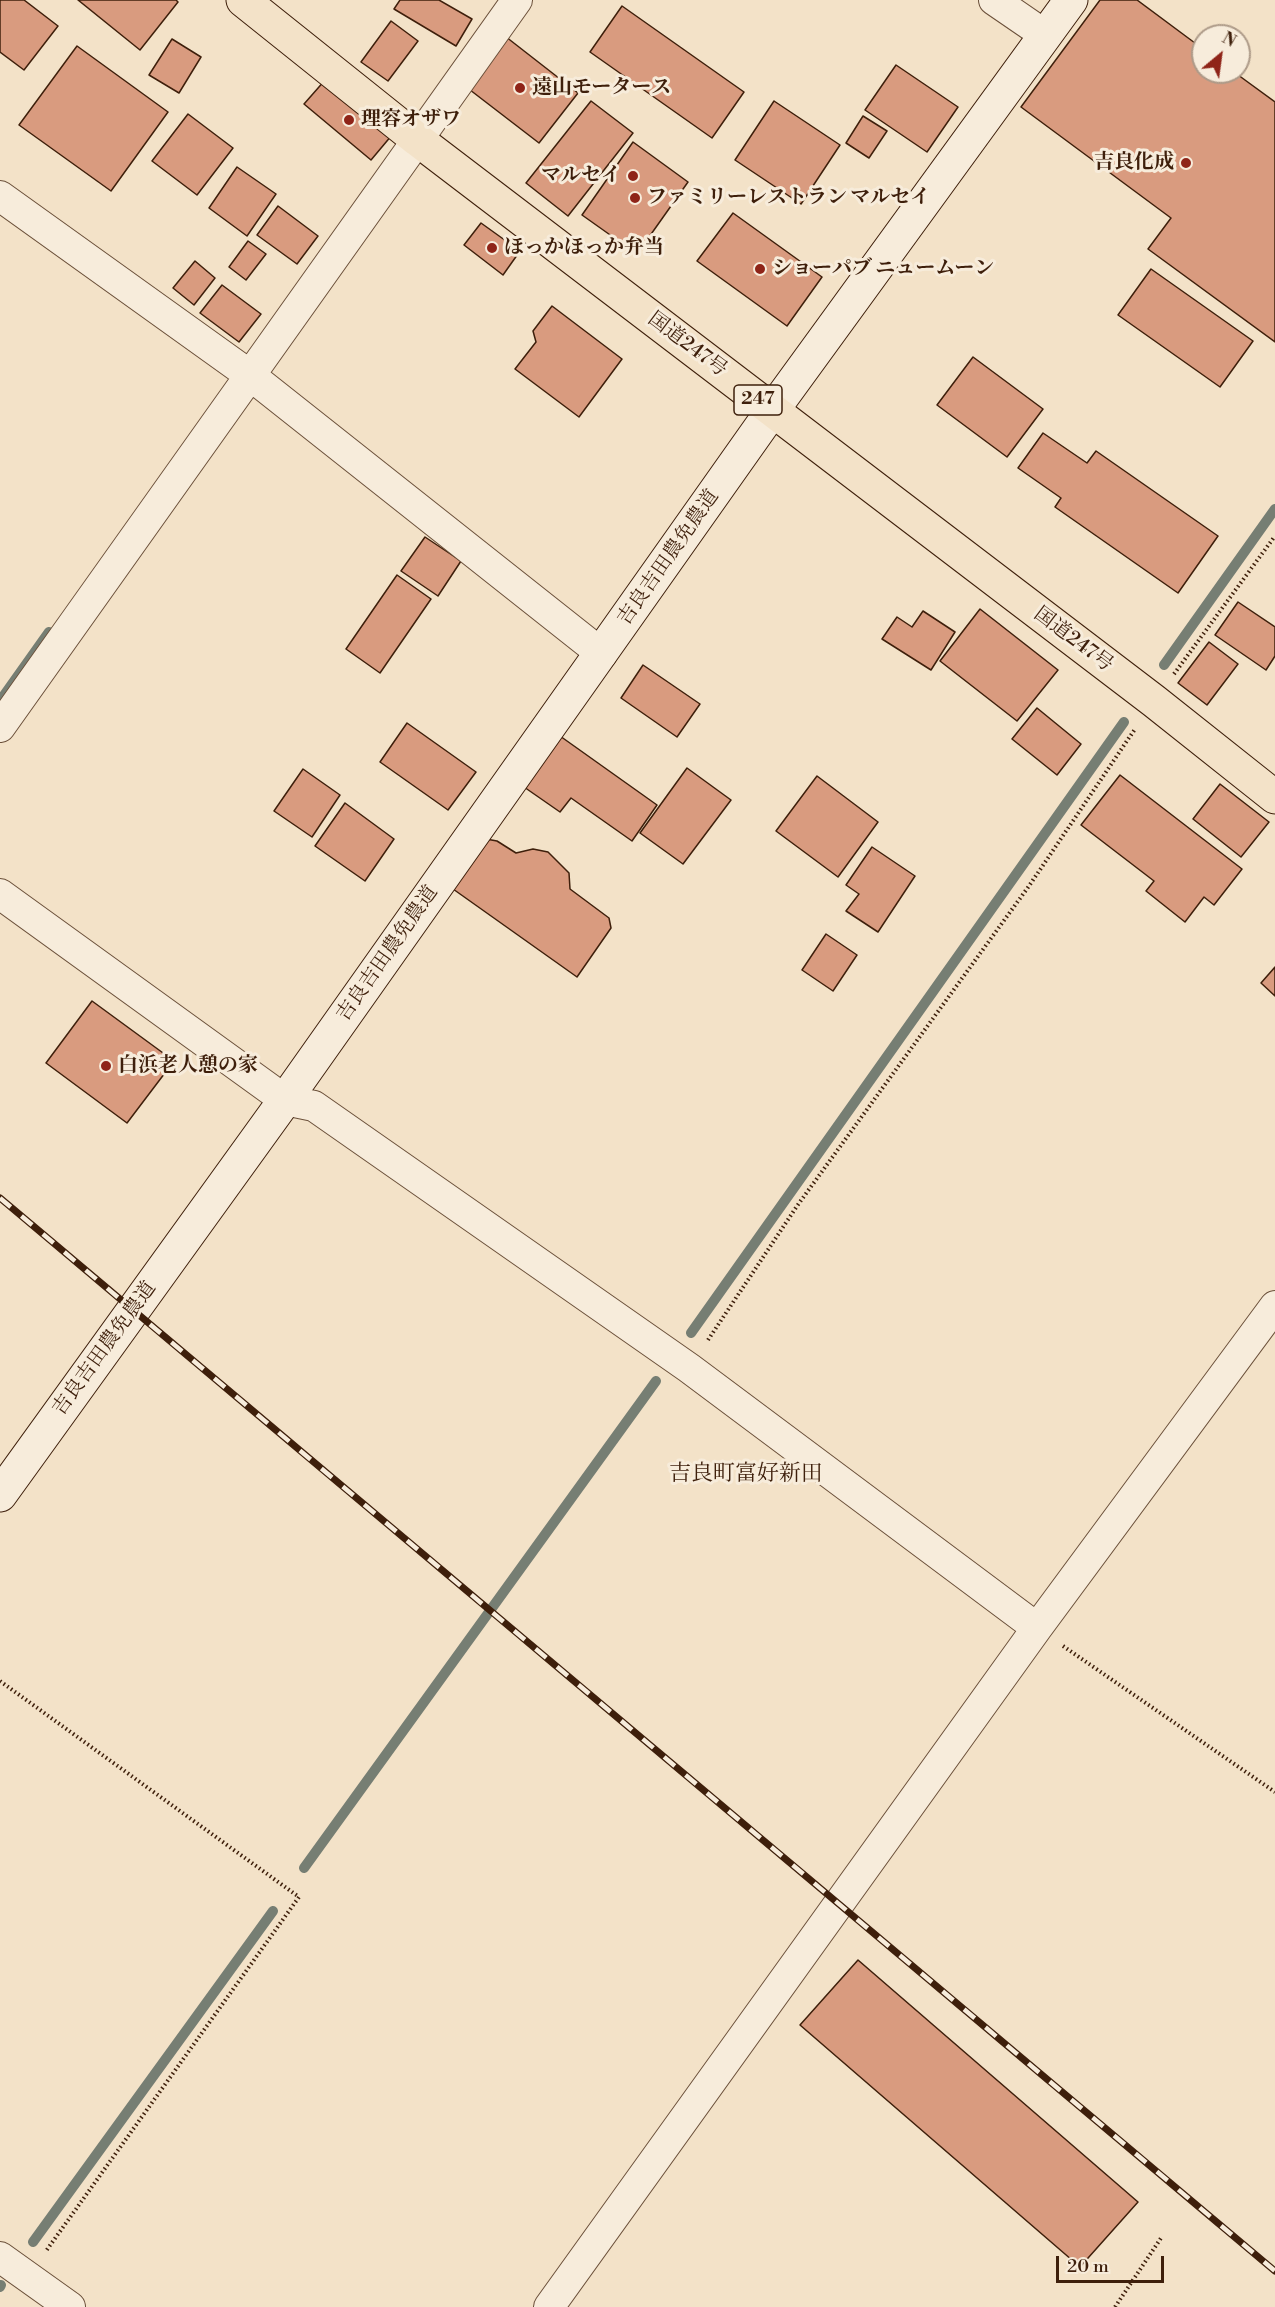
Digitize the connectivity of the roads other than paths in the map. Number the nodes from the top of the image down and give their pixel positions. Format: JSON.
{"nodes":[{"id":1,"x":243,"y":0,"type":"edge"},
{"id":2,"x":517,"y":0,"type":"edge"},
{"id":3,"x":994,"y":0,"type":"edge"},
{"id":4,"x":1071,"y":0,"type":"edge"},
{"id":5,"x":1045,"y":35,"type":"junction"},
{"id":6,"x":418,"y":140,"type":"junction"},
{"id":7,"x":0,"y":196,"type":"edge"},
{"id":8,"x":251,"y":376,"type":"junction"},
{"id":9,"x":772,"y":411,"type":"junction"},
{"id":10,"x":602,"y":654,"type":"junction"},
{"id":11,"x":0,"y":727,"type":"edge"},
{"id":12,"x":1275,"y":797,"type":"edge"},
{"id":13,"x":0,"y":894,"type":"edge"},
{"id":14,"x":285,"y":1100,"type":"junction"},
{"id":15,"x":1275,"y":1306,"type":"edge"},
{"id":16,"x":134,"y":1309,"type":"joint"},
{"id":17,"x":0,"y":1495,"type":"edge"},
{"id":18,"x":1037,"y":1628,"type":"junction"},
{"id":19,"x":0,"y":2257,"type":"edge"},
{"id":20,"x":70,"y":2307,"type":"edge"},
{"id":21,"x":549,"y":2307,"type":"edge"}],
"edges":[{"from":1,"to":6,"type":"highway","name":"国道247号","number":"247"},
{"from":2,"to":6,"type":"street"},
{"from":3,"to":5,"type":"street"},
{"from":4,"to":5,"type":"street","name":"吉良吉田農免農道"},
{"from":5,"to":9,"type":"street","name":"吉良吉田農免農道"},
{"from":6,"to":8,"type":"street"},
{"from":6,"to":9,"type":"highway","name":"国道247号","number":"247"},
{"from":7,"to":8,"type":"street"},
{"from":8,"to":10,"type":"street"},
{"from":8,"to":11,"type":"street"},
{"from":9,"to":10,"type":"street","name":"吉良吉田農免農道"},
{"from":9,"to":12,"type":"highway","name":"国道247号","number":"247"},
{"from":10,"to":14,"type":"street","name":"吉良吉田農免農道"},
{"from":13,"to":14,"type":"street"},
{"from":14,"to":16,"type":"street"},
{"from":14,"to":18,"type":"street"},
{"from":15,"to":18,"type":"street"},
{"from":16,"to":17,"type":"street","name":"吉良吉田農免農道"},
{"from":18,"to":21,"type":"street"},
{"from":19,"to":20,"type":"street"}]}
